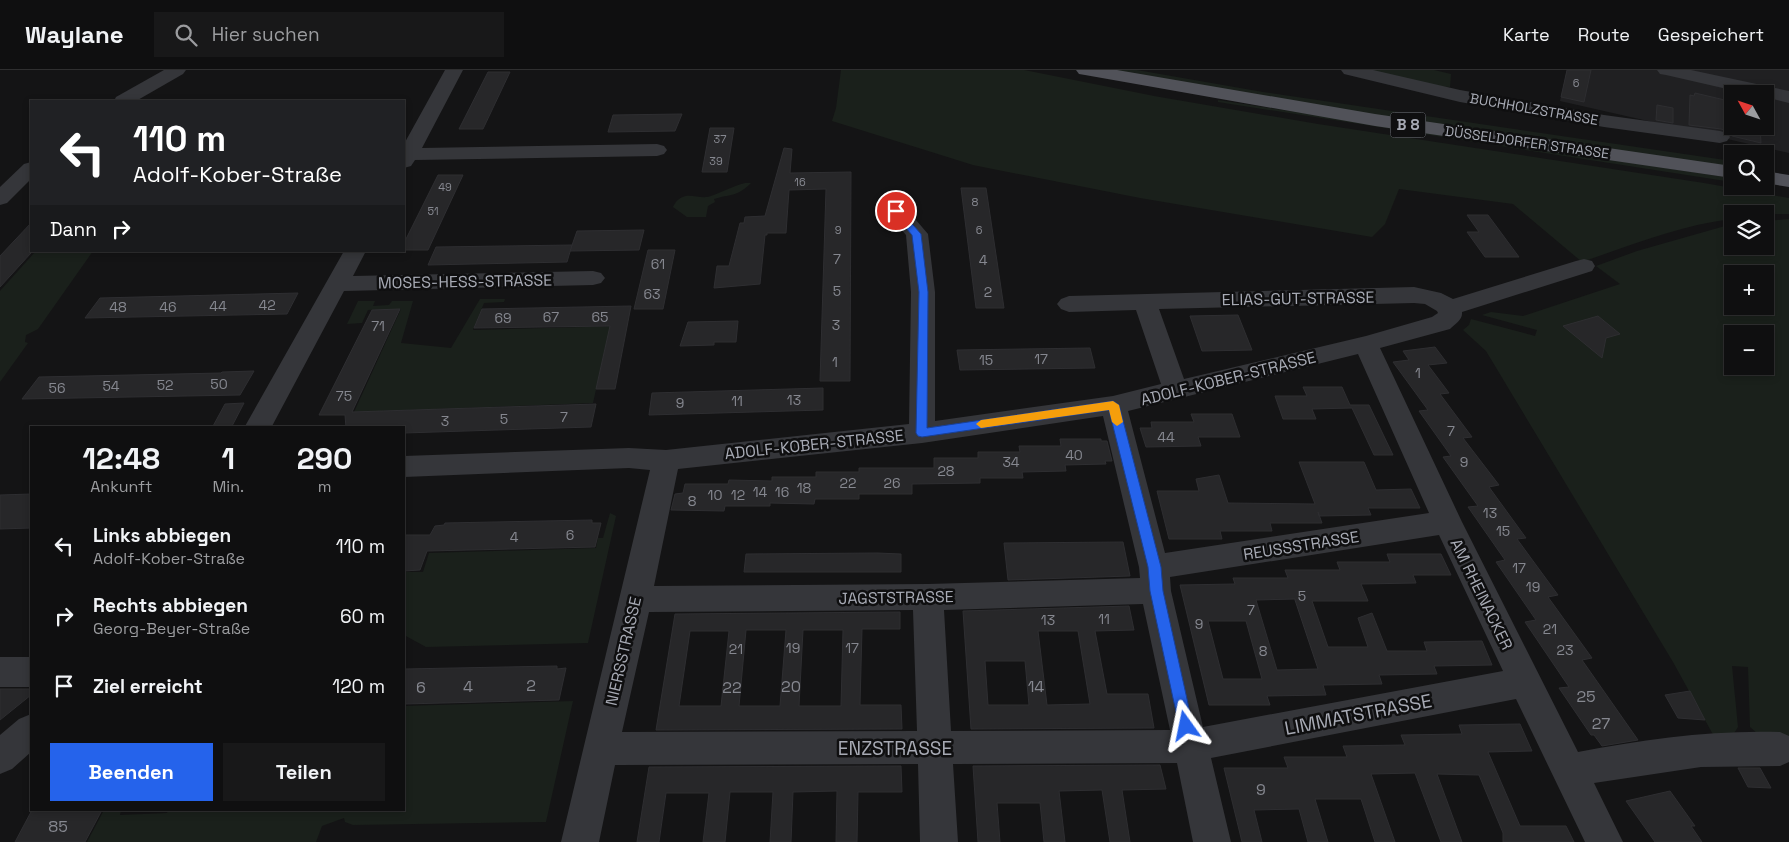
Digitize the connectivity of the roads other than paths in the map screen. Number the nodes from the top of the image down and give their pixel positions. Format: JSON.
{"nodes":[{"id":1,"x":177,"y":70,"type":"edge"},
{"id":2,"x":454,"y":70,"type":"edge"},
{"id":3,"x":1085,"y":70,"type":"edge"},
{"id":4,"x":1163,"y":70,"type":"edge"},
{"id":5,"x":1350,"y":70,"type":"edge"},
{"id":6,"x":1666,"y":70,"type":"edge"},
{"id":7,"x":1789,"y":97,"type":"edge"},
{"id":8,"x":125,"y":100,"type":"edge"},
{"id":9,"x":1720,"y":137,"type":"dead end"},
{"id":10,"x":657,"y":150,"type":"dead end"},
{"id":11,"x":1724,"y":154,"type":"edge"},
{"id":12,"x":406,"y":158,"type":"edge"},
{"id":13,"x":1774,"y":162,"type":"edge"},
{"id":14,"x":1789,"y":164,"type":"edge"},
{"id":15,"x":30,"y":169,"type":"edge"},
{"id":16,"x":1724,"y":171,"type":"edge"},
{"id":17,"x":1774,"y":178,"type":"edge"},
{"id":18,"x":1789,"y":181,"type":"edge"},
{"id":19,"x":0,"y":199,"type":"edge"},
{"id":20,"x":896,"y":211,"type":"dead end"},
{"id":21,"x":354,"y":252,"type":"edge"},
{"id":22,"x":1584,"y":266,"type":"dead end"},
{"id":23,"x":593,"y":278,"type":"dead end"},
{"id":24,"x":337,"y":284,"type":"junction"},
{"id":25,"x":1145,"y":302,"type":"junction"},
{"id":26,"x":1069,"y":304,"type":"dead end"},
{"id":27,"x":1449,"y":308,"type":"junction"},
{"id":28,"x":1366,"y":344,"type":"junction"},
{"id":29,"x":1176,"y":391,"type":"junction"},
{"id":30,"x":1113,"y":405,"type":"junction"},
{"id":31,"x":258,"y":426,"type":"edge"},
{"id":32,"x":922,"y":433,"type":"junction"},
{"id":33,"x":666,"y":460,"type":"junction"},
{"id":34,"x":405,"y":466,"type":"edge"},
{"id":35,"x":1447,"y":522,"type":"junction"},
{"id":36,"x":1155,"y":579,"type":"junction"},
{"id":37,"x":928,"y":597,"type":"junction"},
{"id":38,"x":636,"y":599,"type":"junction"},
{"id":39,"x":0,"y":672,"type":"edge"},
{"id":40,"x":30,"y":672,"type":"edge"},
{"id":41,"x":1525,"y":682,"type":"junction"},
{"id":42,"x":30,"y":731,"type":"edge"},
{"id":43,"x":1190,"y":746,"type":"junction"},
{"id":44,"x":936,"y":747,"type":"junction"},
{"id":45,"x":600,"y":749,"type":"junction"},
{"id":46,"x":1780,"y":749,"type":"dead end"},
{"id":47,"x":0,"y":757,"type":"edge"},
{"id":48,"x":1570,"y":771,"type":"junction"},
{"id":49,"x":580,"y":842,"type":"edge"},
{"id":50,"x":939,"y":842,"type":"edge"},
{"id":51,"x":1212,"y":842,"type":"edge"},
{"id":52,"x":1604,"y":842,"type":"edge"}],
"edges":[{"from":1,"to":8,"type":"street"},
{"from":2,"to":12,"type":"street"},
{"from":3,"to":16,"type":"main road","name":"DÜSSELDORFER STRASSE","number":"B 8"},
{"from":4,"to":11,"type":"main road","name":"DÜSSELDORFER STRASSE","number":"B 8"},
{"from":5,"to":9,"type":"street","name":"BUCHHOLZSTRASSE"},
{"from":6,"to":7,"type":"street"},
{"from":10,"to":12,"type":"street"},
{"from":13,"to":14,"type":"main road"},
{"from":15,"to":19,"type":"street"},
{"from":17,"to":18,"type":"main road"},
{"from":20,"to":32,"type":"street"},
{"from":21,"to":24,"type":"street"},
{"from":22,"to":27,"type":"street"},
{"from":23,"to":24,"type":"street","name":"MOSES-HESS-STRASSE"},
{"from":24,"to":31,"type":"street"},
{"from":25,"to":26,"type":"street","name":"ELIAS-GUT-STRASSE"},
{"from":25,"to":27,"type":"street","name":"ELIAS-GUT-STRASSE"},
{"from":25,"to":29,"type":"street"},
{"from":27,"to":28,"type":"street","name":"ADOLF-KOBER-STRASSE"},
{"from":28,"to":29,"type":"street","name":"ADOLF-KOBER-STRASSE"},
{"from":28,"to":35,"type":"street","name":"AM RHEINACKER"},
{"from":29,"to":30,"type":"street","name":"ADOLF-KOBER-STRASSE"},
{"from":30,"to":32,"type":"street","name":"ADOLF-KOBER-STRASSE"},
{"from":30,"to":36,"type":"street"},
{"from":32,"to":33,"type":"street","name":"ADOLF-KOBER-STRASSE"},
{"from":33,"to":34,"type":"street","name":"ADOLF-KOBER-STRASSE"},
{"from":33,"to":38,"type":"street","name":"NIERSSTRASSE"},
{"from":35,"to":36,"type":"street","name":"REUSSSTRASSE"},
{"from":35,"to":41,"type":"street","name":"AM RHEINACKER"},
{"from":36,"to":37,"type":"street","name":"JAGSTSTRASSE"},
{"from":36,"to":43,"type":"street"},
{"from":37,"to":38,"type":"street","name":"JAGSTSTRASSE"},
{"from":37,"to":44,"type":"street"},
{"from":38,"to":45,"type":"street","name":"NIERSSTRASSE"},
{"from":39,"to":40,"type":"street"},
{"from":41,"to":43,"type":"street","name":"LIMMATSTRASSE"},
{"from":41,"to":48,"type":"street","name":"AM RHEINACKER"},
{"from":42,"to":47,"type":"street"},
{"from":43,"to":44,"type":"street","name":"ENZSTRASSE"},
{"from":43,"to":51,"type":"street"},
{"from":44,"to":45,"type":"street","name":"ENZSTRASSE"},
{"from":44,"to":50,"type":"street"},
{"from":45,"to":49,"type":"street","name":"NIERSSTRASSE"},
{"from":46,"to":48,"type":"street"},
{"from":48,"to":52,"type":"street","name":"AM RHEINACKER"}]}
